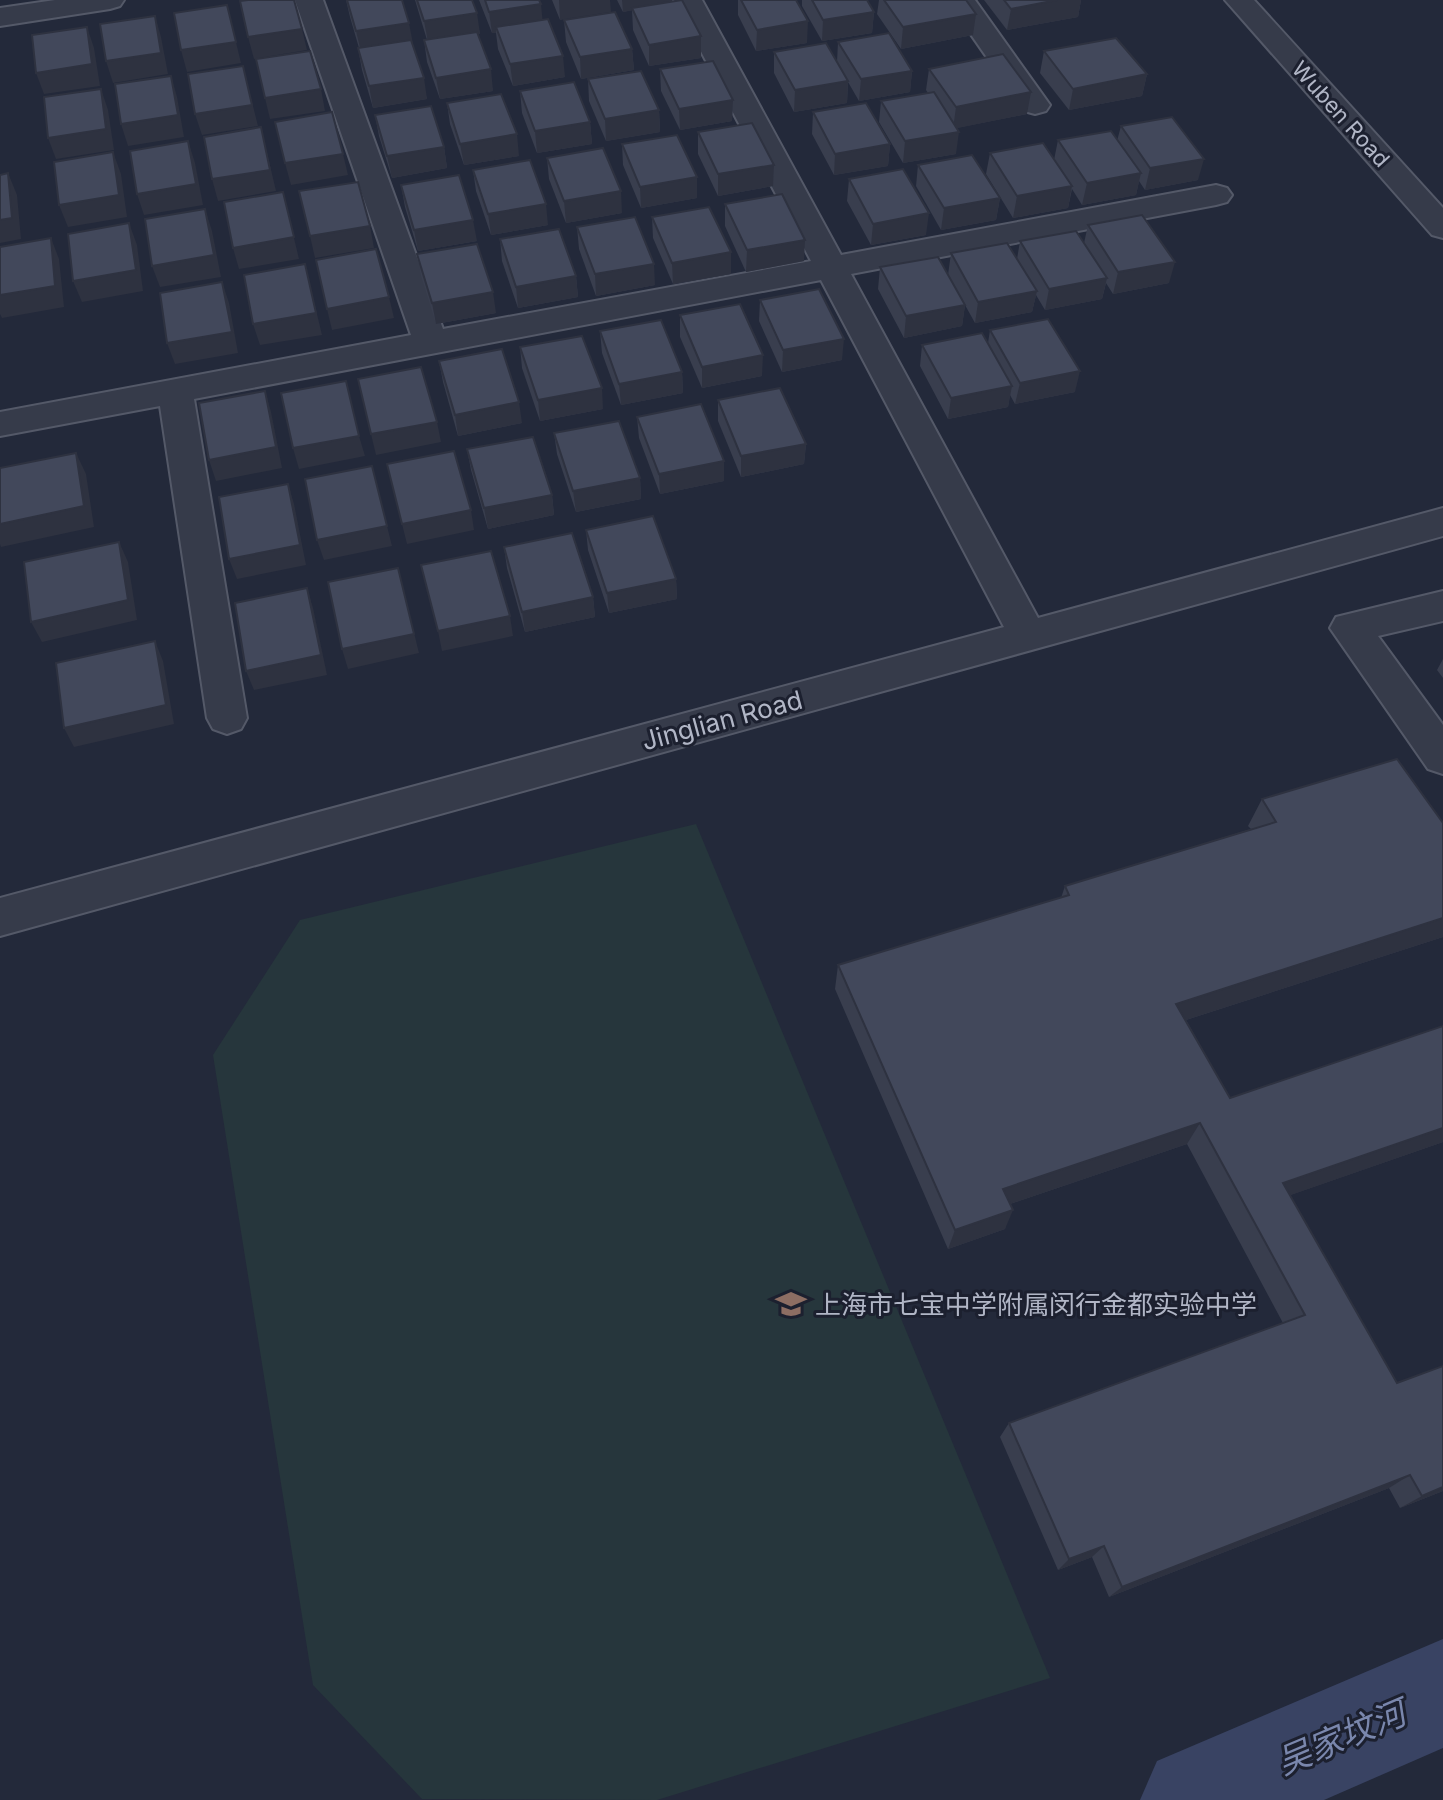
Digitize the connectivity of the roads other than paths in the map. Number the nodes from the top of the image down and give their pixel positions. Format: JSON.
{"nodes":[{"id":1,"x":110,"y":0,"type":"edge"},
{"id":2,"x":309,"y":0,"type":"edge"},
{"id":3,"x":688,"y":0,"type":"edge"},
{"id":4,"x":961,"y":0,"type":"edge"},
{"id":5,"x":1239,"y":0,"type":"edge"},
{"id":6,"x":0,"y":17,"type":"edge"},
{"id":7,"x":1035,"y":105,"type":"dead end"},
{"id":8,"x":1216,"y":195,"type":"dead end"},
{"id":9,"x":1443,"y":228,"type":"edge"},
{"id":10,"x":831,"y":267,"type":"junction"},
{"id":11,"x":431,"y":343,"type":"junction"},
{"id":12,"x":175,"y":391,"type":"junction"},
{"id":13,"x":0,"y":424,"type":"edge"},
{"id":14,"x":1443,"y":522,"type":"edge"},
{"id":15,"x":1443,"y":606,"type":"edge"},
{"id":16,"x":1028,"y":635,"type":"junction"},
{"id":17,"x":227,"y":718,"type":"dead end"},
{"id":18,"x":1443,"y":757,"type":"edge"},
{"id":19,"x":0,"y":917,"type":"edge"}],
"edges":[{"from":1,"to":6,"type":"street"},
{"from":2,"to":11,"type":"street"},
{"from":3,"to":10,"type":"street"},
{"from":4,"to":7,"type":"street"},
{"from":5,"to":9,"type":"street","name":"Wuben Road"},
{"from":8,"to":10,"type":"street"},
{"from":10,"to":11,"type":"street"},
{"from":10,"to":16,"type":"street"},
{"from":11,"to":12,"type":"street"},
{"from":12,"to":13,"type":"street"},
{"from":12,"to":17,"type":"street"},
{"from":14,"to":16,"type":"street","name":"Jinglian Road"},
{"from":15,"to":18,"type":"street"},
{"from":16,"to":19,"type":"street","name":"Jinglian Road"}]}
